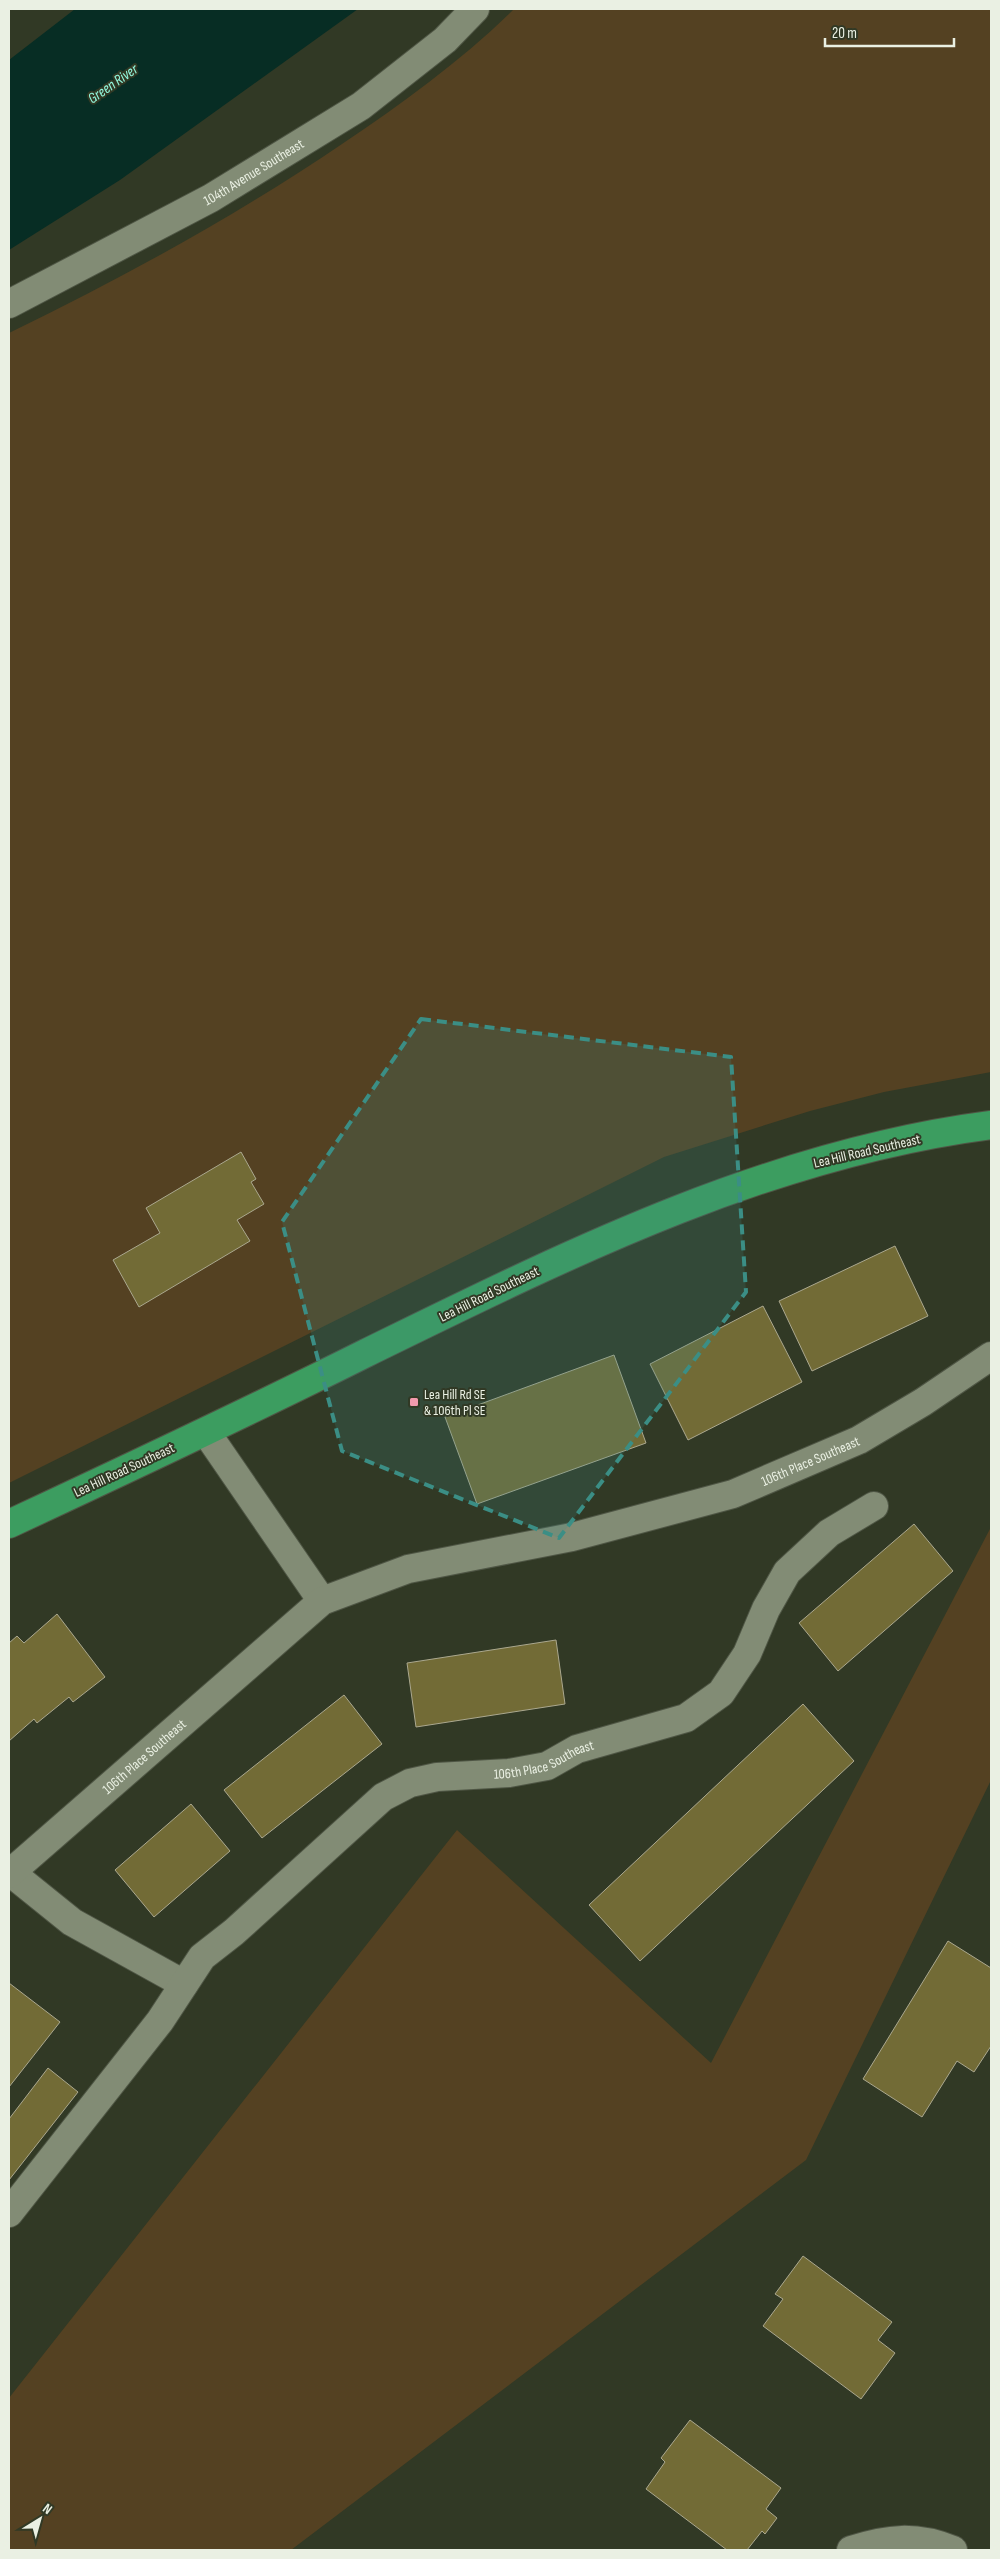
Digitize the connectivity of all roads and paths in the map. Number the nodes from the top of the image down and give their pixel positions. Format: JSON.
{"nodes":[{"id":1,"x":476,"y":9,"type":"edge"},
{"id":2,"x":9,"y":304,"type":"edge"},
{"id":3,"x":991,"y":1125,"type":"edge"},
{"id":4,"x":991,"y":1356,"type":"edge"},
{"id":5,"x":206,"y":1432,"type":"junction"},
{"id":6,"x":874,"y":1506,"type":"dead end"},
{"id":7,"x":9,"y":1524,"type":"edge"},
{"id":8,"x":322,"y":1601,"type":"junction"},
{"id":9,"x":10,"y":1873,"type":"edge"},
{"id":10,"x":184,"y":1984,"type":"junction"},
{"id":11,"x":9,"y":2213,"type":"edge"},
{"id":12,"x":851,"y":2550,"type":"edge"},
{"id":13,"x":953,"y":2550,"type":"edge"}],
"edges":[{"from":1,"to":2,"type":"street","name":"104th Avenue Southeast"},
{"from":3,"to":5,"type":"main road","name":"Lea Hill Road Southeast"},
{"from":4,"to":8,"type":"street","name":"106th Place Southeast"},
{"from":5,"to":7,"type":"main road","name":"Lea Hill Road Southeast"},
{"from":5,"to":8,"type":"street"},
{"from":6,"to":10,"type":"street","name":"106th Place Southeast"},
{"from":8,"to":9,"type":"street","name":"106th Place Southeast"},
{"from":9,"to":10,"type":"street","name":"106th Place Southeast"},
{"from":10,"to":11,"type":"street","name":"106th Place Southeast"},
{"from":12,"to":13,"type":"street"}]}
